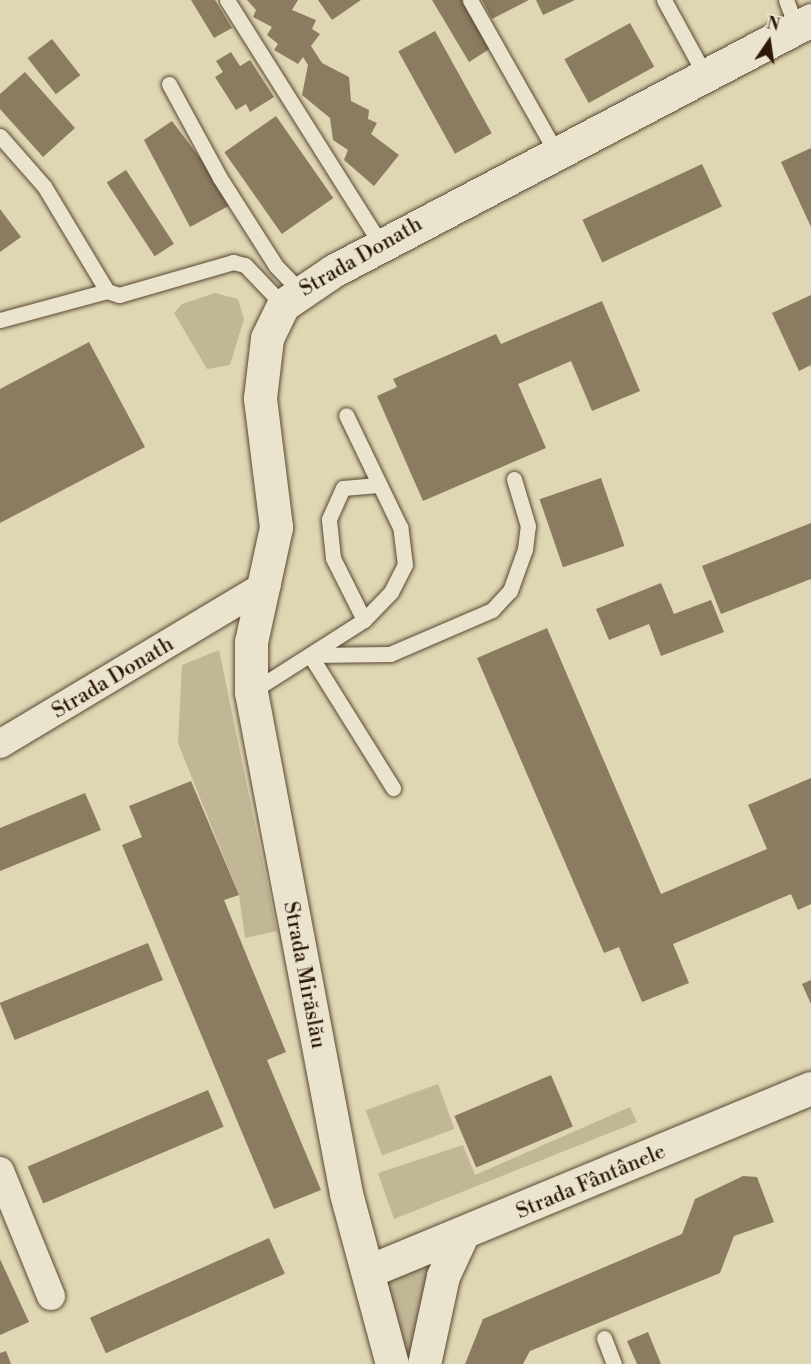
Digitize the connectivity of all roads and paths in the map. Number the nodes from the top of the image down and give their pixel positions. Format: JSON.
{"nodes":[{"id":1,"x":227,"y":0,"type":"edge"},
{"id":2,"x":471,"y":0,"type":"edge"},
{"id":3,"x":664,"y":0,"type":"edge"},
{"id":4,"x":798,"y":15,"type":"edge"},
{"id":5,"x":704,"y":73,"type":"junction"},
{"id":6,"x":169,"y":84,"type":"dead end"},
{"id":7,"x":0,"y":136,"type":"edge"},
{"id":8,"x":555,"y":150,"type":"junction"},
{"id":9,"x":381,"y":245,"type":"junction"},
{"id":10,"x":107,"y":291,"type":"junction"},
{"id":11,"x":292,"y":298,"type":"junction"},
{"id":12,"x":0,"y":320,"type":"edge"},
{"id":13,"x":346,"y":415,"type":"dead end"},
{"id":14,"x":514,"y":479,"type":"dead end"},
{"id":15,"x":378,"y":485,"type":"junction"},
{"id":16,"x":267,"y":584,"type":"junction"},
{"id":17,"x":364,"y":620,"type":"junction"},
{"id":18,"x":310,"y":655,"type":"junction"},
{"id":19,"x":251,"y":692,"type":"junction"},
{"id":20,"x":0,"y":744,"type":"edge"},
{"id":21,"x":393,"y":788,"type":"dead end"},
{"id":22,"x":811,"y":1088,"type":"edge"},
{"id":23,"x":0,"y":1170,"type":"edge"},
{"id":24,"x":462,"y":1235,"type":"junction"},
{"id":25,"x":369,"y":1271,"type":"junction"},
{"id":26,"x":51,"y":1296,"type":"dead end"},
{"id":27,"x":604,"y":1338,"type":"dead end"},
{"id":28,"x":392,"y":1364,"type":"edge"},
{"id":29,"x":424,"y":1364,"type":"edge"},
{"id":30,"x":614,"y":1364,"type":"edge"}],
"edges":[{"from":1,"to":9,"type":"lane"},
{"from":2,"to":8,"type":"lane"},
{"from":3,"to":5,"type":"lane"},
{"from":4,"to":5,"type":"main road","name":"Strada Donath"},
{"from":5,"to":8,"type":"main road","name":"Strada Donath"},
{"from":6,"to":11,"type":"lane"},
{"from":7,"to":10,"type":"lane"},
{"from":8,"to":9,"type":"main road","name":"Strada Donath"},
{"from":9,"to":11,"type":"main road","name":"Strada Donath"},
{"from":10,"to":11,"type":"lane"},
{"from":10,"to":12,"type":"lane"},
{"from":11,"to":16,"type":"main road","name":"Strada Donath"},
{"from":13,"to":15,"type":"lane"},
{"from":14,"to":18,"type":"lane"},
{"from":15,"to":17,"type":"lane"},
{"from":15,"to":17,"type":"lane"},
{"from":16,"to":19,"type":"main road","name":"Strada Mirăslău"},
{"from":16,"to":20,"type":"street","name":"Strada Donath"},
{"from":17,"to":18,"type":"lane"},
{"from":18,"to":19,"type":"lane"},
{"from":18,"to":21,"type":"lane"},
{"from":19,"to":25,"type":"main road","name":"Strada Mirăslău"},
{"from":22,"to":24,"type":"main road","name":"Strada Fântânele"},
{"from":23,"to":26,"type":"street"},
{"from":24,"to":25,"type":"main road","name":"Strada Fântânele"},
{"from":24,"to":29,"type":"main road"},
{"from":25,"to":28,"type":"main road","name":"Strada Mirăslău"},
{"from":27,"to":30,"type":"lane"}]}
